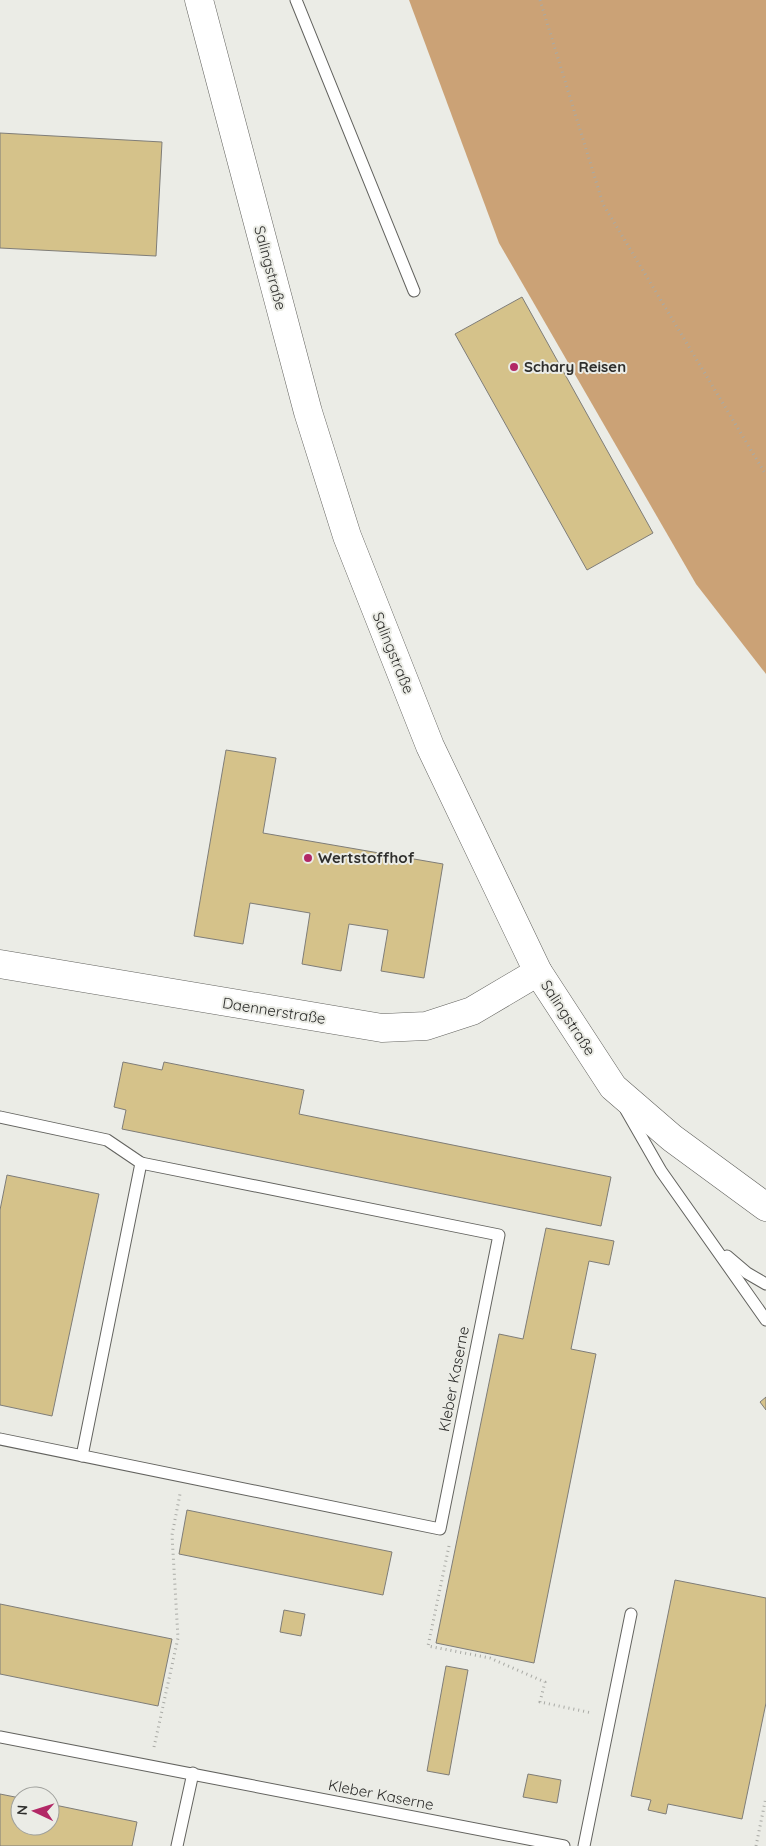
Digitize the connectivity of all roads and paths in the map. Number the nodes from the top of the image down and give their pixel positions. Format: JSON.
{"nodes":[{"id":1,"x":199,"y":0,"type":"edge"},
{"id":2,"x":296,"y":0,"type":"edge"},
{"id":3,"x":540,"y":0,"type":"edge"},
{"id":4,"x":414,"y":292,"type":"dead end"},
{"id":5,"x":766,"y":475,"type":"edge"},
{"id":6,"x":0,"y":964,"type":"edge"},
{"id":7,"x":538,"y":972,"type":"junction"},
{"id":8,"x":613,"y":1087,"type":"junction"},
{"id":9,"x":0,"y":1118,"type":"edge"},
{"id":10,"x":141,"y":1163,"type":"junction"},
{"id":11,"x":766,"y":1207,"type":"edge"},
{"id":12,"x":715,"y":1245,"type":"junction"},
{"id":13,"x":766,"y":1284,"type":"edge"},
{"id":14,"x":766,"y":1320,"type":"edge"},
{"id":15,"x":0,"y":1439,"type":"edge"},
{"id":16,"x":82,"y":1456,"type":"junction"},
{"id":17,"x":184,"y":1477,"type":"junction"},
{"id":18,"x":440,"y":1529,"type":"junction"},
{"id":19,"x":631,"y":1614,"type":"dead end"},
{"id":20,"x":610,"y":1716,"type":"junction"},
{"id":21,"x":0,"y":1737,"type":"edge"},
{"id":22,"x":151,"y":1765,"type":"junction"},
{"id":23,"x":193,"y":1774,"type":"junction"},
{"id":24,"x":766,"y":1797,"type":"edge"},
{"id":25,"x":177,"y":1846,"type":"edge"},
{"id":26,"x":564,"y":1846,"type":"edge"},
{"id":27,"x":584,"y":1846,"type":"edge"},
{"id":28,"x":756,"y":1846,"type":"edge"}],
"edges":[{"from":1,"to":7,"type":"street","name":"Salingstraße"},
{"from":2,"to":4,"type":"lane"},
{"from":3,"to":5,"type":"path"},
{"from":6,"to":7,"type":"street","name":"Daennerstraße"},
{"from":7,"to":8,"type":"street","name":"Salingstraße"},
{"from":8,"to":11,"type":"street","name":"Salingstraße"},
{"from":8,"to":12,"type":"lane"},
{"from":9,"to":10,"type":"lane","name":"Kleber Kaserne"},
{"from":10,"to":16,"type":"lane"},
{"from":10,"to":18,"type":"lane","name":"Kleber Kaserne"},
{"from":12,"to":13,"type":"lane"},
{"from":12,"to":14,"type":"lane"},
{"from":15,"to":16,"type":"lane"},
{"from":16,"to":17,"type":"lane"},
{"from":17,"to":18,"type":"lane"},
{"from":17,"to":22,"type":"path"},
{"from":18,"to":20,"type":"path"},
{"from":19,"to":20,"type":"lane"},
{"from":20,"to":27,"type":"lane"},
{"from":21,"to":22,"type":"lane","name":"Kleber Kaserne"},
{"from":22,"to":23,"type":"lane","name":"Kleber Kaserne"},
{"from":23,"to":25,"type":"lane"},
{"from":23,"to":26,"type":"lane","name":"Kleber Kaserne"},
{"from":24,"to":28,"type":"path"}]}
